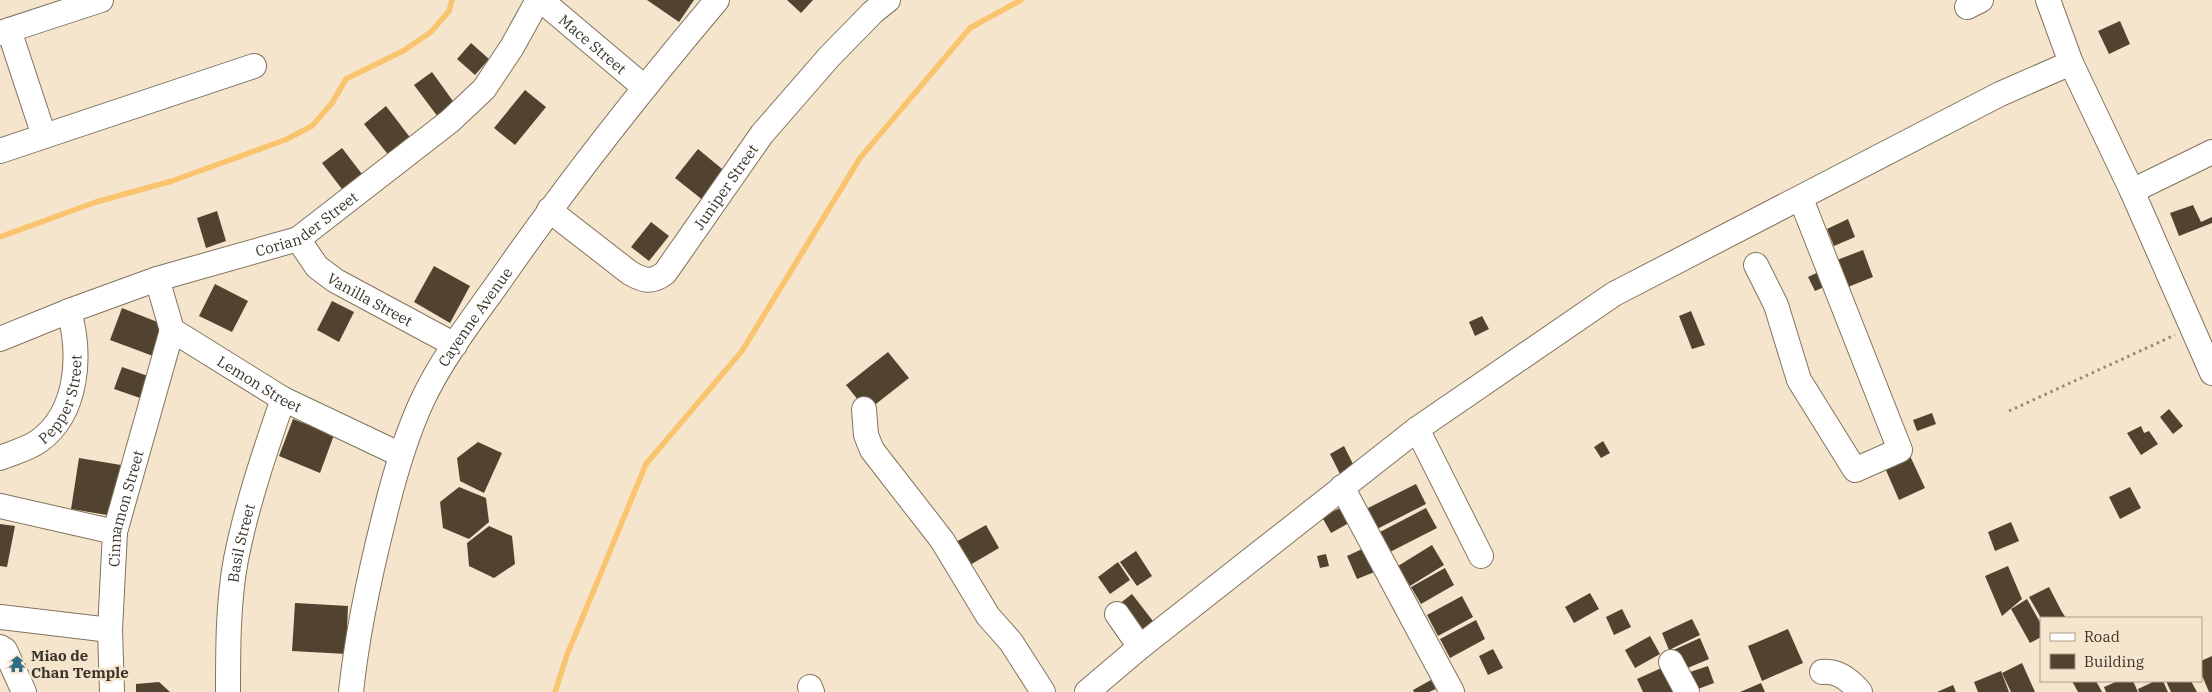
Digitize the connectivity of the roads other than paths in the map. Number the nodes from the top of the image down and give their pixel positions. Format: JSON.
{"nodes":[{"id":1,"x":101,"y":0,"type":"edge"},
{"id":2,"x":540,"y":0,"type":"edge"},
{"id":3,"x":717,"y":0,"type":"edge"},
{"id":4,"x":888,"y":0,"type":"edge"},
{"id":5,"x":2048,"y":0,"type":"edge"},
{"id":6,"x":5,"y":32,"type":"edge"},
{"id":7,"x":2071,"y":62,"type":"junction"},
{"id":8,"x":254,"y":66,"type":"dead end"},
{"id":9,"x":644,"y":87,"type":"junction"},
{"id":10,"x":44,"y":136,"type":"junction"},
{"id":11,"x":0,"y":151,"type":"edge"},
{"id":12,"x":2212,"y":152,"type":"edge"},
{"id":13,"x":2132,"y":191,"type":"junction"},
{"id":14,"x":1800,"y":199,"type":"junction"},
{"id":15,"x":549,"y":210,"type":"junction"},
{"id":16,"x":298,"y":239,"type":"junction"},
{"id":17,"x":1756,"y":265,"type":"dead end"},
{"id":18,"x":157,"y":279,"type":"junction"},
{"id":19,"x":69,"y":311,"type":"junction"},
{"id":20,"x":172,"y":330,"type":"junction"},
{"id":21,"x":0,"y":339,"type":"edge"},
{"id":22,"x":455,"y":344,"type":"junction"},
{"id":23,"x":2212,"y":373,"type":"edge"},
{"id":24,"x":283,"y":398,"type":"junction"},
{"id":25,"x":864,"y":409,"type":"dead end"},
{"id":26,"x":1417,"y":429,"type":"junction"},
{"id":27,"x":400,"y":454,"type":"junction"},
{"id":28,"x":0,"y":458,"type":"edge"},
{"id":29,"x":1342,"y":487,"type":"junction"},
{"id":30,"x":0,"y":506,"type":"edge"},
{"id":31,"x":116,"y":532,"type":"junction"},
{"id":32,"x":1481,"y":556,"type":"dead end"},
{"id":33,"x":1117,"y":614,"type":"dead end"},
{"id":34,"x":0,"y":617,"type":"edge"},
{"id":35,"x":110,"y":630,"type":"junction"},
{"id":36,"x":0,"y":647,"type":"edge"},
{"id":37,"x":1140,"y":647,"type":"junction"},
{"id":38,"x":1671,"y":662,"type":"dead end"},
{"id":39,"x":1822,"y":672,"type":"dead end"},
{"id":40,"x":24,"y":692,"type":"edge"},
{"id":41,"x":112,"y":692,"type":"edge"},
{"id":42,"x":228,"y":692,"type":"edge"},
{"id":43,"x":352,"y":692,"type":"edge"},
{"id":44,"x":1042,"y":692,"type":"edge"},
{"id":45,"x":1087,"y":692,"type":"edge"},
{"id":46,"x":1452,"y":692,"type":"edge"},
{"id":47,"x":1686,"y":692,"type":"edge"},
{"id":48,"x":1860,"y":692,"type":"edge"}],
"edges":[{"from":1,"to":6,"type":"street"},
{"from":2,"to":9,"type":"street","name":"Mace Street"},
{"from":2,"to":16,"type":"street","name":"Coriander Street"},
{"from":3,"to":9,"type":"street","name":"Cayenne Avenue"},
{"from":4,"to":15,"type":"street","name":"Juniper Street"},
{"from":5,"to":7,"type":"street"},
{"from":6,"to":10,"type":"street"},
{"from":7,"to":13,"type":"street"},
{"from":7,"to":14,"type":"street"},
{"from":8,"to":10,"type":"street"},
{"from":9,"to":15,"type":"street","name":"Cayenne Avenue"},
{"from":10,"to":11,"type":"street"},
{"from":12,"to":13,"type":"street"},
{"from":13,"to":23,"type":"street"},
{"from":14,"to":17,"type":"street"},
{"from":14,"to":26,"type":"street"},
{"from":15,"to":22,"type":"street","name":"Cayenne Avenue"},
{"from":16,"to":18,"type":"street","name":"Coriander Street"},
{"from":16,"to":22,"type":"street","name":"Vanilla Street"},
{"from":18,"to":19,"type":"street","name":"Coriander Street"},
{"from":18,"to":20,"type":"street"},
{"from":19,"to":21,"type":"street","name":"Coriander Street"},
{"from":19,"to":28,"type":"street","name":"Pepper Street"},
{"from":20,"to":24,"type":"street","name":"Lemon Street"},
{"from":20,"to":31,"type":"street","name":"Cinnamon Street"},
{"from":22,"to":27,"type":"street","name":"Cayenne Avenue"},
{"from":24,"to":27,"type":"street","name":"Lemon Street"},
{"from":24,"to":42,"type":"street","name":"Basil Street"},
{"from":25,"to":44,"type":"street"},
{"from":26,"to":29,"type":"street"},
{"from":26,"to":32,"type":"street"},
{"from":27,"to":43,"type":"street","name":"Cayenne Avenue"},
{"from":29,"to":37,"type":"street"},
{"from":29,"to":46,"type":"street"},
{"from":30,"to":31,"type":"street"},
{"from":31,"to":35,"type":"street","name":"Cinnamon Street"},
{"from":33,"to":37,"type":"street"},
{"from":34,"to":35,"type":"street"},
{"from":35,"to":41,"type":"street","name":"Cinnamon Street"},
{"from":36,"to":40,"type":"street"},
{"from":37,"to":45,"type":"street"},
{"from":38,"to":47,"type":"street"},
{"from":39,"to":48,"type":"street"}]}
